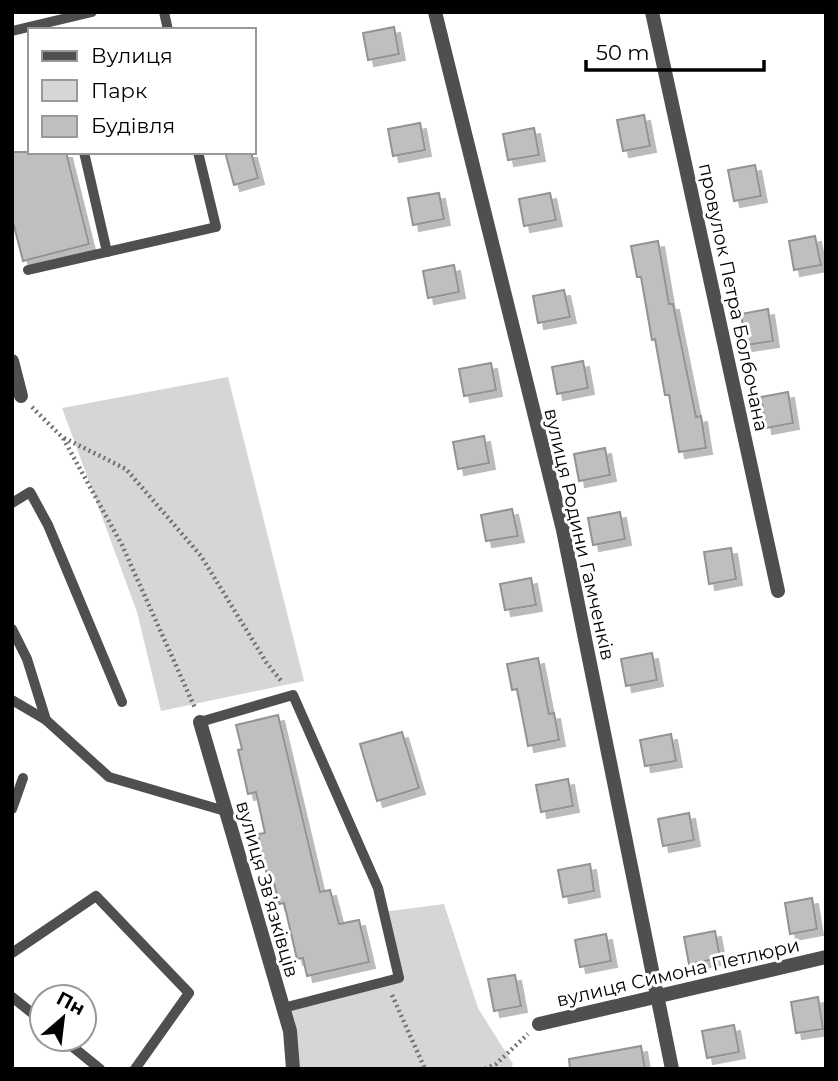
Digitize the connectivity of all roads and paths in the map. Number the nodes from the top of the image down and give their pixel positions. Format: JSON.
{"nodes":[{"id":1,"x":92,"y":12,"type":"edge"},
{"id":2,"x":435,"y":12,"type":"edge"},
{"id":3,"x":652,"y":12,"type":"edge"},
{"id":4,"x":12,"y":32,"type":"edge"},
{"id":5,"x":84,"y":154,"type":"edge"},
{"id":6,"x":198,"y":154,"type":"edge"},
{"id":7,"x":107,"y":252,"type":"junction"},
{"id":8,"x":28,"y":270,"type":"dead end"},
{"id":9,"x":12,"y":361,"type":"edge"},
{"id":10,"x":22,"y":396,"type":"joint"},
{"id":11,"x":63,"y":438,"type":"junction"},
{"id":12,"x":12,"y":503,"type":"edge"},
{"id":13,"x":778,"y":591,"type":"dead end"},
{"id":14,"x":12,"y":629,"type":"edge"},
{"id":15,"x":293,"y":695,"type":"junction"},
{"id":16,"x":12,"y":701,"type":"edge"},
{"id":17,"x":122,"y":702,"type":"dead end"},
{"id":18,"x":46,"y":720,"type":"junction"},
{"id":19,"x":200,"y":722,"type":"junction"},
{"id":20,"x":23,"y":778,"type":"dead end"},
{"id":21,"x":12,"y":809,"type":"edge"},
{"id":22,"x":225,"y":811,"type":"junction"},
{"id":23,"x":12,"y":953,"type":"edge"},
{"id":24,"x":826,"y":957,"type":"edge"},
{"id":25,"x":386,"y":982,"type":"junction"},
{"id":26,"x":656,"y":996,"type":"junction"},
{"id":27,"x":12,"y":997,"type":"edge"},
{"id":28,"x":284,"y":1008,"type":"junction"},
{"id":29,"x":28,"y":1010,"type":"edge"},
{"id":30,"x":539,"y":1024,"type":"joint"},
{"id":31,"x":80,"y":1053,"type":"edge"},
{"id":32,"x":100,"y":1069,"type":"edge"},
{"id":33,"x":135,"y":1069,"type":"edge"},
{"id":34,"x":293,"y":1069,"type":"edge"},
{"id":35,"x":425,"y":1069,"type":"edge"},
{"id":36,"x":485,"y":1069,"type":"edge"},
{"id":37,"x":672,"y":1069,"type":"edge"}],
"edges":[{"from":1,"to":4,"type":"lane"},
{"from":2,"to":26,"type":"street","name":"вулиця Родини Гамченків"},
{"from":3,"to":13,"type":"street","name":"провулок Петра Болбочана"},
{"from":5,"to":7,"type":"lane"},
{"from":6,"to":7,"type":"lane"},
{"from":7,"to":8,"type":"lane"},
{"from":9,"to":10,"type":"street"},
{"from":10,"to":11,"type":"path"},
{"from":11,"to":15,"type":"path"},
{"from":11,"to":19,"type":"path"},
{"from":12,"to":17,"type":"lane"},
{"from":14,"to":18,"type":"lane"},
{"from":15,"to":19,"type":"lane"},
{"from":15,"to":25,"type":"lane"},
{"from":16,"to":18,"type":"lane"},
{"from":18,"to":22,"type":"lane"},
{"from":19,"to":22,"type":"street","name":"вулиця Звʼязківців"},
{"from":20,"to":21,"type":"lane"},
{"from":22,"to":28,"type":"street","name":"вулиця Звʼязківців"},
{"from":23,"to":33,"type":"lane"},
{"from":24,"to":26,"type":"street","name":"вулиця Симона Петлюри"},
{"from":25,"to":28,"type":"lane"},
{"from":25,"to":35,"type":"path"},
{"from":26,"to":30,"type":"street","name":"вулиця Симона Петлюри"},
{"from":26,"to":37,"type":"street","name":"вулиця Родини Гамченків"},
{"from":27,"to":29,"type":"lane"},
{"from":28,"to":34,"type":"street","name":"вулиця Звʼязківців"},
{"from":30,"to":36,"type":"path"},
{"from":31,"to":32,"type":"lane"}]}
